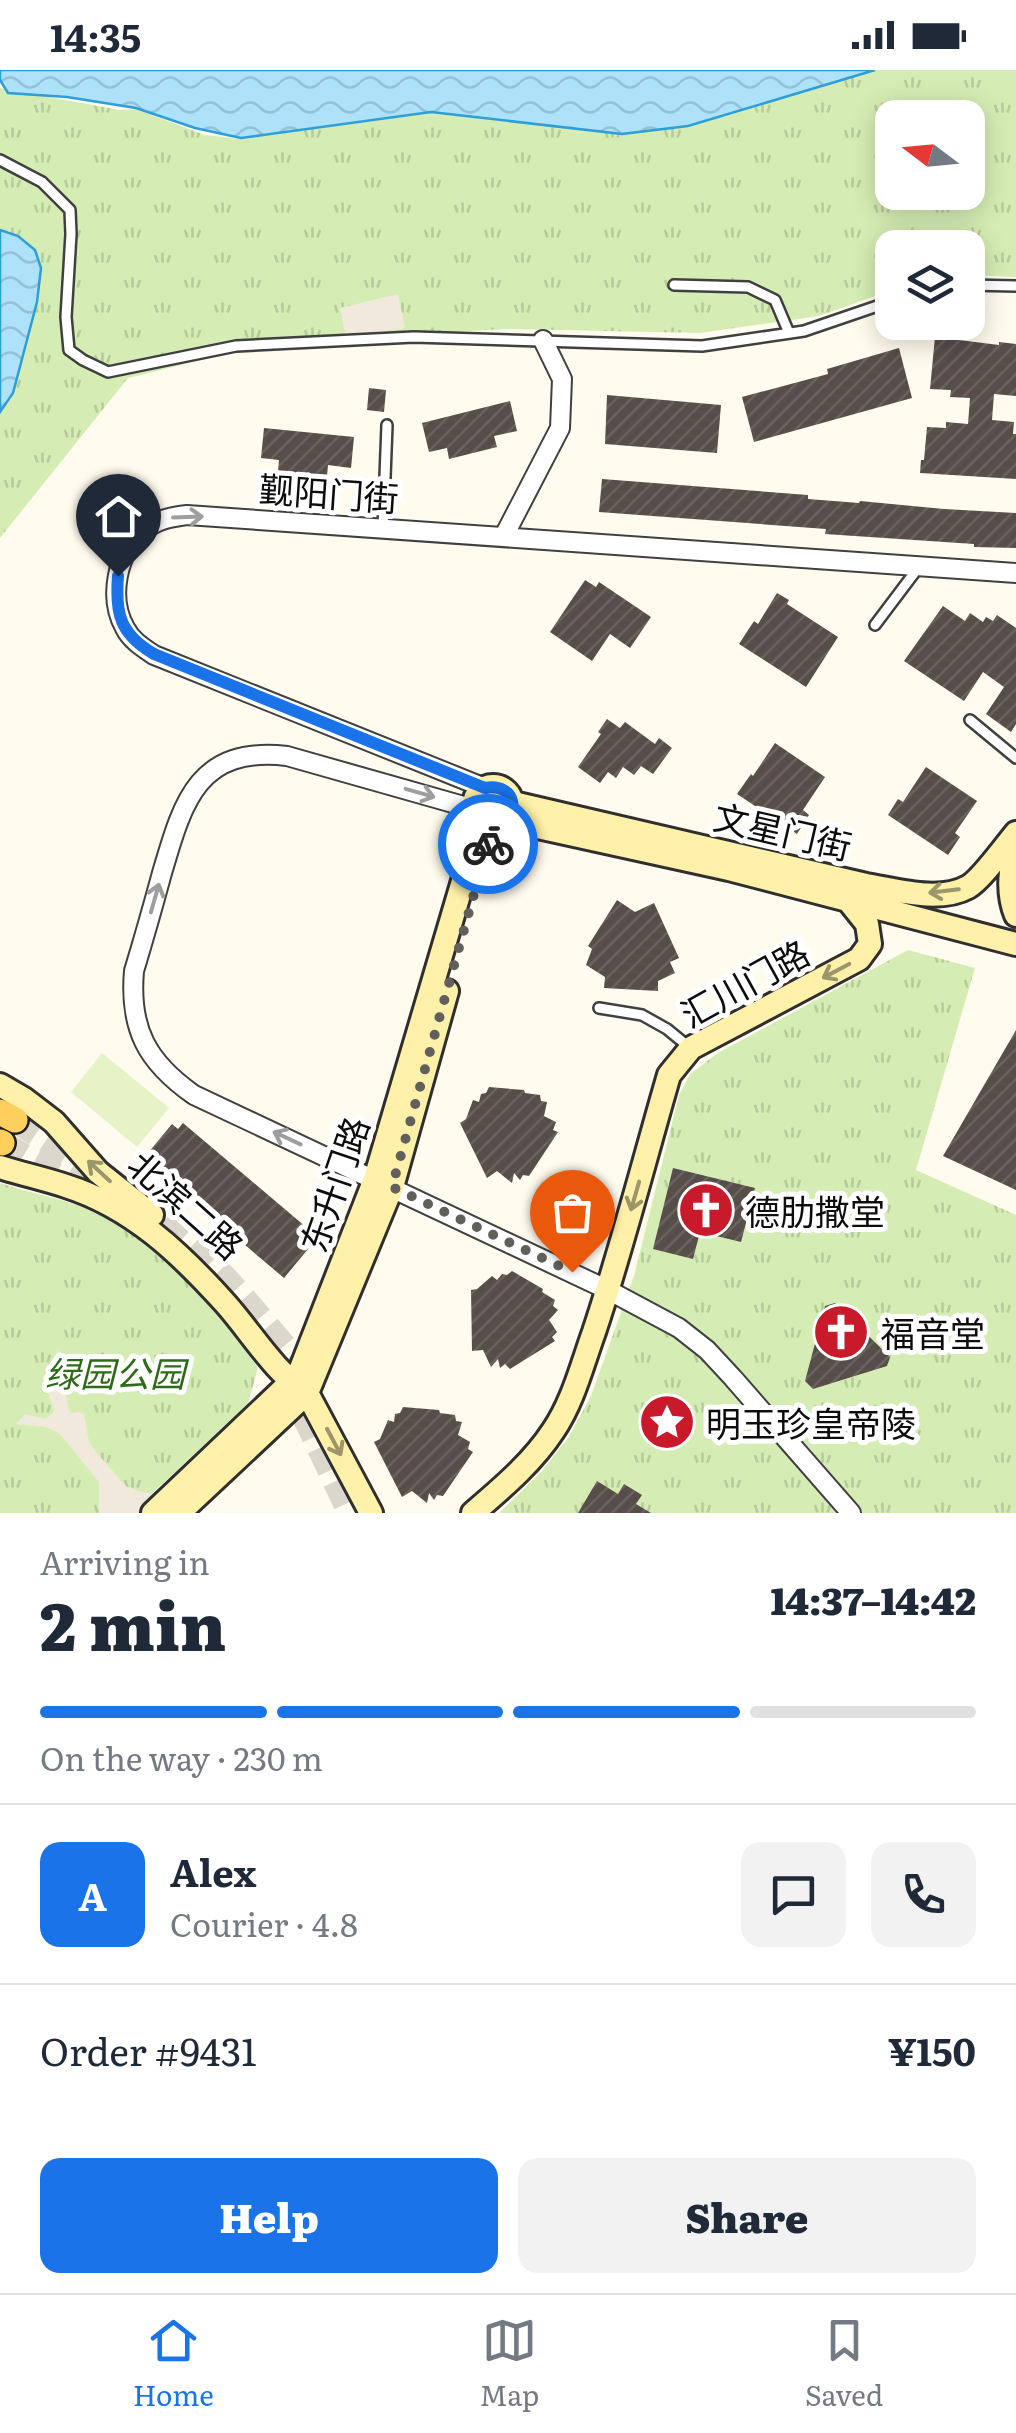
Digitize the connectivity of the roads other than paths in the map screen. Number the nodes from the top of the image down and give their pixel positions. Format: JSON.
{"nodes":[{"id":1,"x":0,"y":160,"type":"edge"},
{"id":2,"x":674,"y":285,"type":"dead end"},
{"id":3,"x":985,"y":285,"type":"edge"},
{"id":4,"x":1016,"y":286,"type":"edge"},
{"id":5,"x":875,"y":307,"type":"edge"},
{"id":6,"x":789,"y":333,"type":"junction"},
{"id":7,"x":543,"y":340,"type":"junction"},
{"id":8,"x":388,"y":425,"type":"dead end"},
{"id":9,"x":383,"y":530,"type":"junction"},
{"id":10,"x":504,"y":536,"type":"junction"},
{"id":11,"x":920,"y":566,"type":"junction"},
{"id":12,"x":1016,"y":574,"type":"edge"},
{"id":13,"x":875,"y":625,"type":"dead end"},
{"id":14,"x":970,"y":720,"type":"dead end"},
{"id":15,"x":387,"y":750,"type":"junction"},
{"id":16,"x":1016,"y":758,"type":"edge"},
{"id":17,"x":322,"y":765,"type":"junction"},
{"id":18,"x":492,"y":811,"type":"junction"},
{"id":19,"x":1016,"y":833,"type":"edge"},
{"id":20,"x":1016,"y":842,"type":"edge"},
{"id":21,"x":847,"y":899,"type":"junction"},
{"id":22,"x":1016,"y":915,"type":"edge"},
{"id":23,"x":1016,"y":944,"type":"edge"},
{"id":24,"x":599,"y":1008,"type":"dead end"},
{"id":25,"x":691,"y":1048,"type":"junction"},
{"id":26,"x":0,"y":1085,"type":"edge"},
{"id":27,"x":54,"y":1122,"type":"junction"},
{"id":28,"x":1,"y":1151,"type":"edge"},
{"id":29,"x":28,"y":1176,"type":"junction"},
{"id":30,"x":384,"y":1183,"type":"junction"},
{"id":31,"x":608,"y":1290,"type":"junction"},
{"id":32,"x":300,"y":1382,"type":"junction"},
{"id":33,"x":153,"y":1513,"type":"edge"},
{"id":34,"x":179,"y":1513,"type":"edge"},
{"id":35,"x":371,"y":1513,"type":"edge"},
{"id":36,"x":473,"y":1513,"type":"edge"},
{"id":37,"x":852,"y":1513,"type":"edge"}],
"edges":[{"from":1,"to":7,"type":"lane"},
{"from":2,"to":6,"type":"lane"},
{"from":3,"to":4,"type":"lane"},
{"from":5,"to":6,"type":"lane"},
{"from":6,"to":7,"type":"lane"},
{"from":7,"to":10,"type":"street"},
{"from":8,"to":9,"type":"lane"},
{"from":9,"to":10,"type":"street","name":"觐阳门街"},
{"from":15,"to":9,"type":"street","name":"觐阳门街","one_way":true},
{"from":10,"to":11,"type":"street","name":"觐阳门街"},
{"from":11,"to":12,"type":"street","name":"觐阳门街"},
{"from":11,"to":13,"type":"lane"},
{"from":14,"to":16,"type":"lane"},
{"from":15,"to":17,"type":"street"},
{"from":15,"to":18,"type":"street","name":"觐阳门街"},
{"from":17,"to":18,"type":"street","one_way":true},
{"from":30,"to":17,"type":"street","one_way":true},
{"from":19,"to":18,"type":"street","name":"文星门街","one_way":true},
{"from":18,"to":21,"type":"street","name":"文星门街"},
{"from":18,"to":30,"type":"street","name":"东升门路"},
{"from":20,"to":22,"type":"street"},
{"from":21,"to":23,"type":"street","name":"文星门街"},
{"from":21,"to":25,"type":"street","name":"汇川门路","one_way":true},
{"from":24,"to":25,"type":"lane"},
{"from":25,"to":31,"type":"street","name":"汇川门路","one_way":true},
{"from":26,"to":27,"type":"street","name":"北滨二路"},
{"from":27,"to":29,"type":"street"},
{"from":32,"to":27,"type":"street","name":"北滨二路","one_way":true},
{"from":28,"to":29,"type":"street","name":"北滨二路"},
{"from":29,"to":32,"type":"street","name":"北滨二路"},
{"from":30,"to":31,"type":"street"},
{"from":30,"to":32,"type":"street","name":"东升门路"},
{"from":31,"to":36,"type":"street","name":"汇川门路"},
{"from":31,"to":37,"type":"street"},
{"from":32,"to":33,"type":"street","name":"东升门路"},
{"from":32,"to":34,"type":"street","name":"东升门路"},
{"from":32,"to":35,"type":"street","name":"北滨二路","one_way":true}]}
